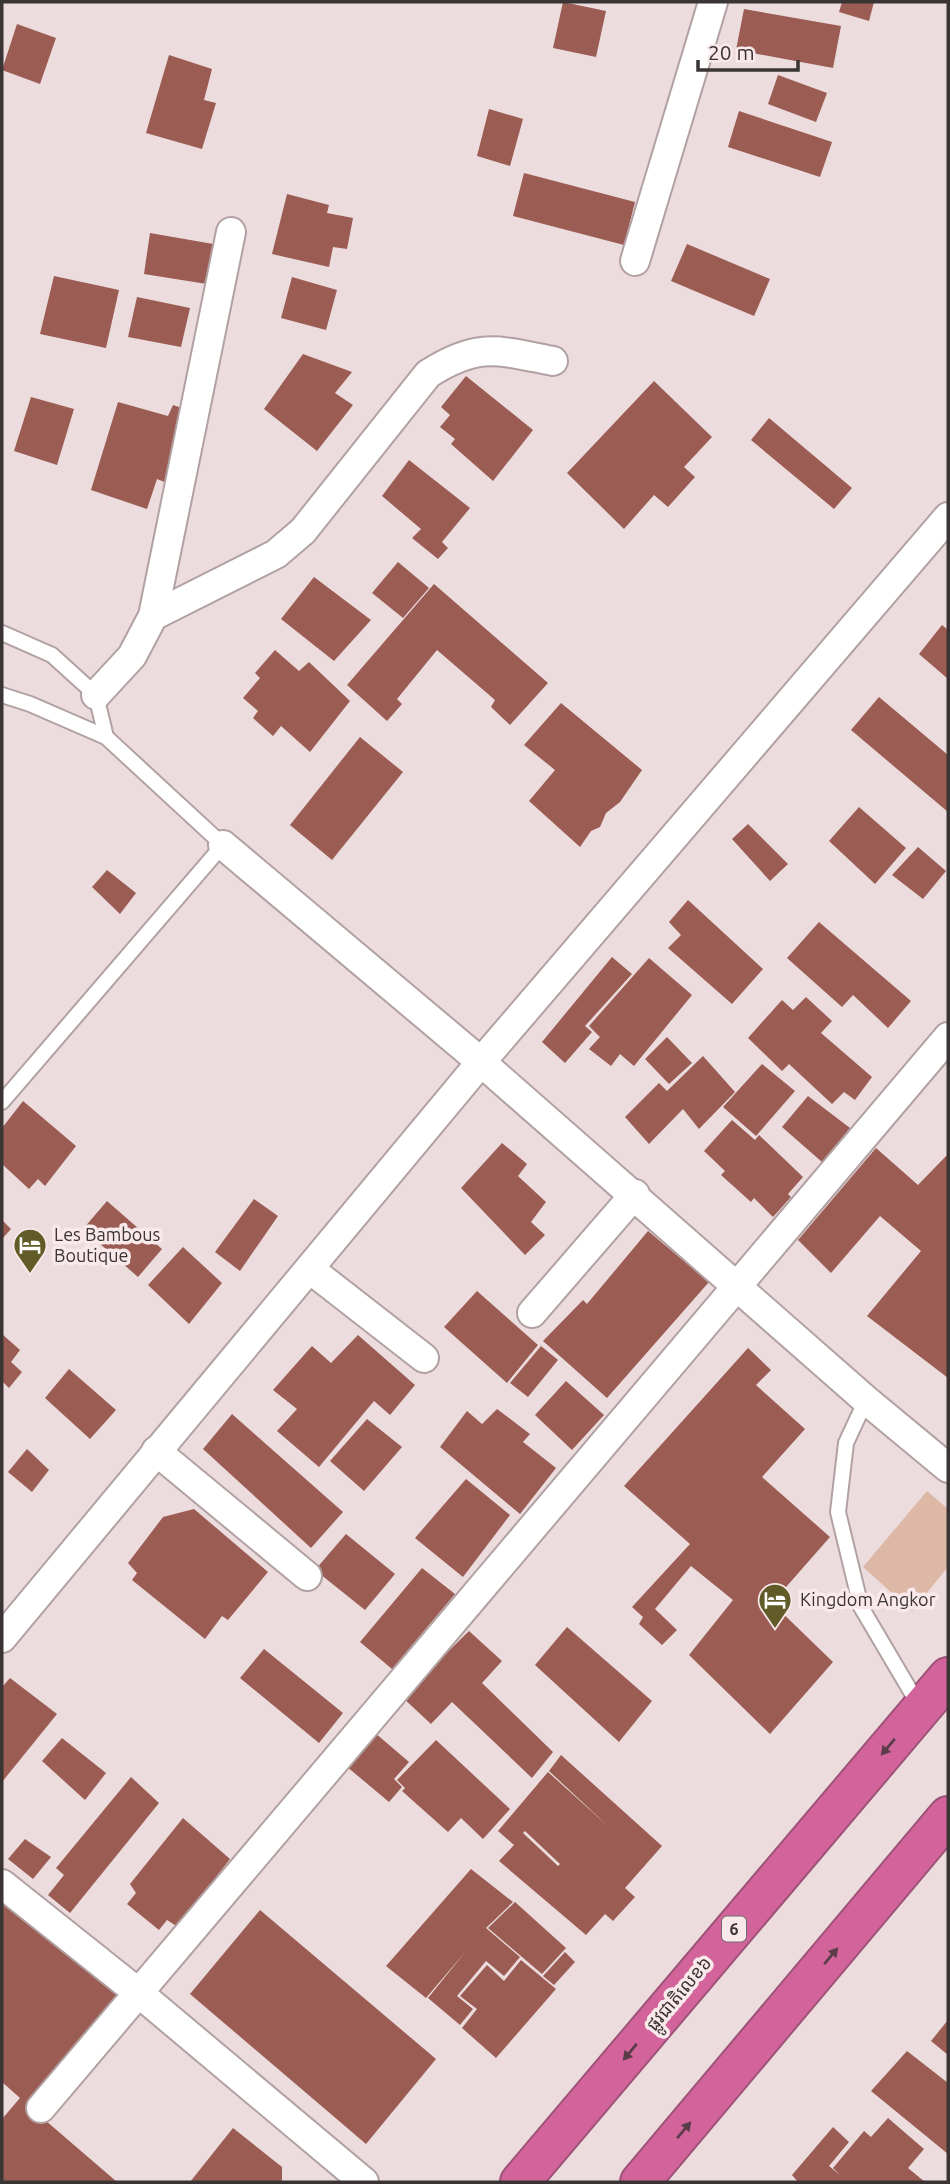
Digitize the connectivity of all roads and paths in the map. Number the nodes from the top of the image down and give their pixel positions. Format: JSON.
{"nodes":[{"id":1,"x":713,"y":2,"type":"edge"},
{"id":2,"x":231,"y":232,"type":"dead end"},
{"id":3,"x":635,"y":261,"type":"dead end"},
{"id":4,"x":553,"y":361,"type":"dead end"},
{"id":5,"x":948,"y":517,"type":"edge"},
{"id":6,"x":153,"y":616,"type":"junction"},
{"id":7,"x":2,"y":633,"type":"edge"},
{"id":8,"x":2,"y":695,"type":"edge"},
{"id":9,"x":96,"y":695,"type":"junction"},
{"id":10,"x":106,"y":737,"type":"junction"},
{"id":11,"x":223,"y":845,"type":"junction"},
{"id":12,"x":948,"y":1037,"type":"edge"},
{"id":13,"x":481,"y":1062,"type":"junction"},
{"id":14,"x":2,"y":1102,"type":"edge"},
{"id":15,"x":635,"y":1194,"type":"junction"},
{"id":16,"x":311,"y":1270,"type":"junction"},
{"id":17,"x":737,"y":1286,"type":"junction"},
{"id":18,"x":532,"y":1313,"type":"dead end"},
{"id":19,"x":424,"y":1358,"type":"dead end"},
{"id":20,"x":866,"y":1400,"type":"junction"},
{"id":21,"x":156,"y":1451,"type":"junction"},
{"id":22,"x":948,"y":1468,"type":"edge"},
{"id":23,"x":307,"y":1576,"type":"dead end"},
{"id":24,"x":5,"y":1628,"type":"edge"},
{"id":25,"x":948,"y":1677,"type":"edge"},
{"id":26,"x":921,"y":1708,"type":"junction"},
{"id":27,"x":948,"y":1815,"type":"edge"},
{"id":28,"x":2,"y":1884,"type":"edge"},
{"id":29,"x":140,"y":1994,"type":"junction"},
{"id":30,"x":41,"y":2108,"type":"dead end"},
{"id":31,"x":364,"y":2182,"type":"edge"},
{"id":32,"x":520,"y":2182,"type":"edge"},
{"id":33,"x":640,"y":2182,"type":"edge"}],
"edges":[{"from":1,"to":3,"type":"street"},
{"from":2,"to":6,"type":"street"},
{"from":4,"to":6,"type":"street"},
{"from":5,"to":13,"type":"street"},
{"from":6,"to":9,"type":"street"},
{"from":7,"to":9,"type":"lane"},
{"from":8,"to":10,"type":"lane"},
{"from":9,"to":10,"type":"lane"},
{"from":10,"to":11,"type":"lane"},
{"from":11,"to":13,"type":"street"},
{"from":11,"to":14,"type":"lane"},
{"from":12,"to":17,"type":"street"},
{"from":13,"to":15,"type":"street"},
{"from":13,"to":16,"type":"street"},
{"from":15,"to":17,"type":"street"},
{"from":15,"to":18,"type":"street"},
{"from":16,"to":19,"type":"street"},
{"from":16,"to":21,"type":"street"},
{"from":17,"to":20,"type":"street"},
{"from":17,"to":29,"type":"street"},
{"from":20,"to":22,"type":"street"},
{"from":20,"to":26,"type":"lane"},
{"from":21,"to":23,"type":"street"},
{"from":21,"to":24,"type":"street"},
{"from":25,"to":26,"type":"highway","name":"ផ្លូវជាតិលេខ៦","number":"6"},
{"from":26,"to":32,"type":"highway","name":"ផ្លូវជាតិលេខ៦","number":"6","one_way":true},
{"from":33,"to":27,"type":"highway","one_way":true},
{"from":28,"to":29,"type":"street"},
{"from":29,"to":30,"type":"street"},
{"from":29,"to":31,"type":"street"}]}
